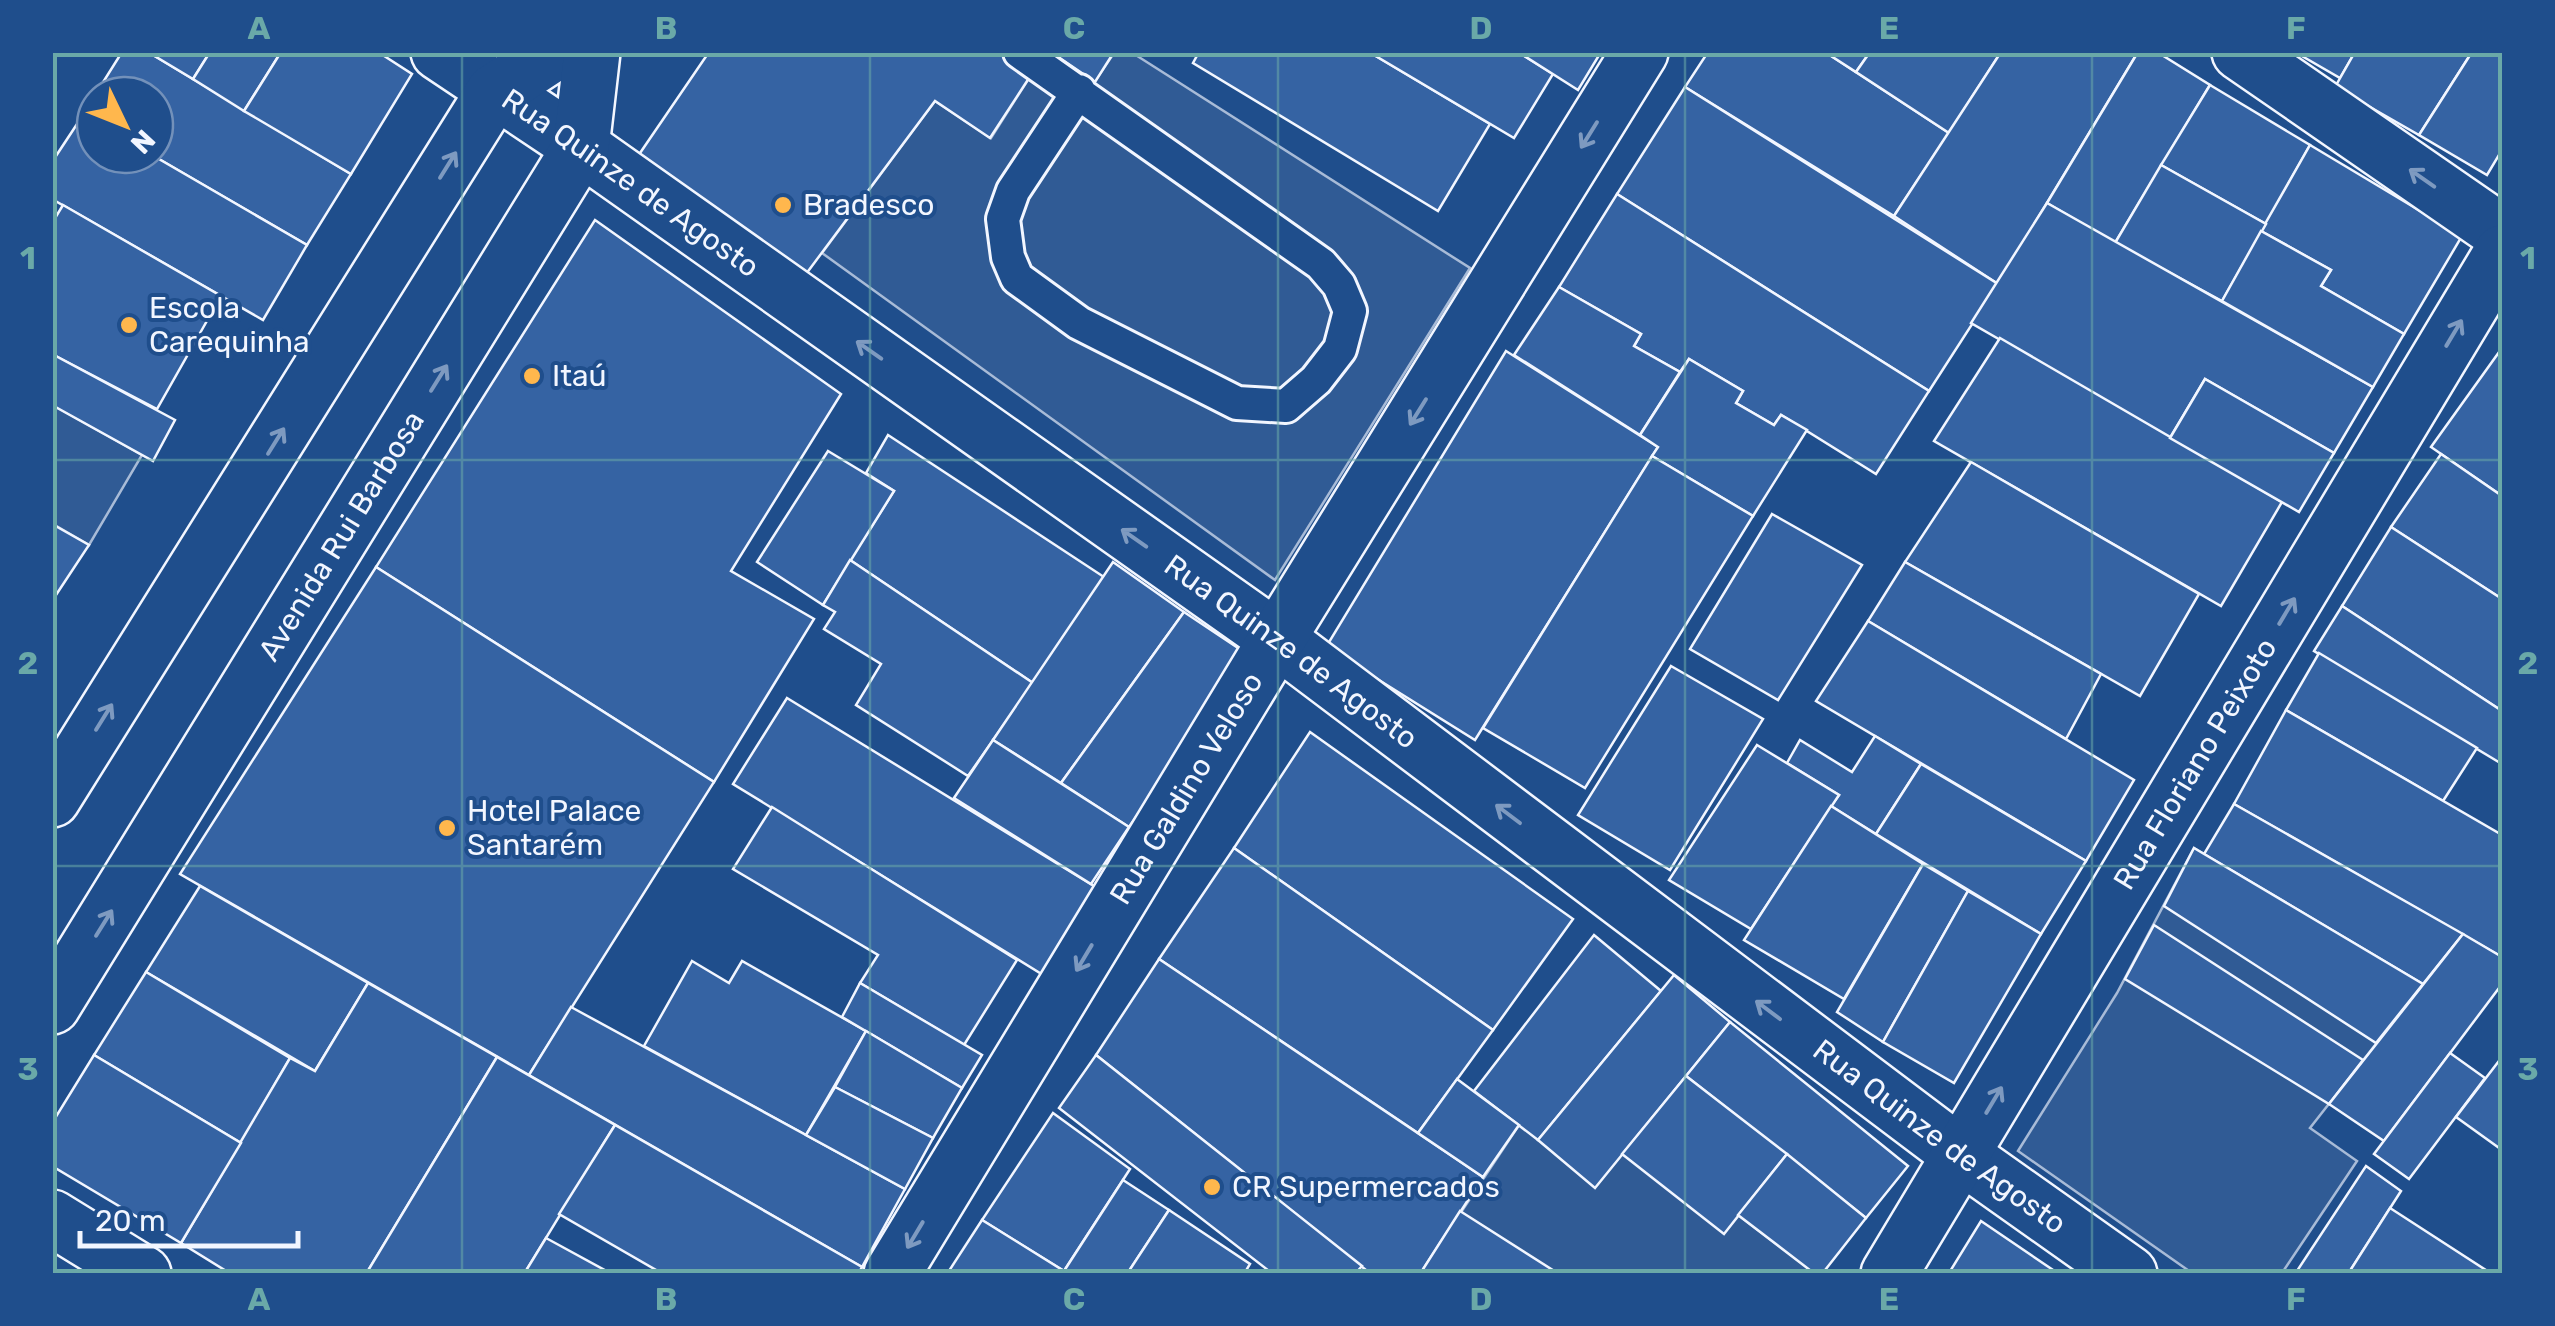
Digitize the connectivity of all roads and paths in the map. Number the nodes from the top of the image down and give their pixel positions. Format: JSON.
{"nodes":[{"id":1,"x":439,"y":52,"type":"edge"},
{"id":2,"x":555,"y":52,"type":"edge"},
{"id":3,"x":592,"y":52,"type":"edge"},
{"id":4,"x":1020,"y":52,"type":"edge"},
{"id":5,"x":1640,"y":52,"type":"edge"},
{"id":6,"x":2240,"y":52,"type":"edge"},
{"id":7,"x":1078,"y":91,"type":"junction"},
{"id":8,"x":494,"y":92,"type":"junction"},
{"id":9,"x":581,"y":147,"type":"junction"},
{"id":10,"x":2502,"y":233,"type":"edge"},
{"id":11,"x":2502,"y":253,"type":"edge"},
{"id":12,"x":1277,"y":640,"type":"junction"},
{"id":13,"x":52,"y":799,"type":"edge"},
{"id":14,"x":52,"y":1006,"type":"edge"},
{"id":15,"x":1960,"y":1155,"type":"junction"},
{"id":16,"x":52,"y":1218,"type":"edge"},
{"id":17,"x":143,"y":1274,"type":"edge"},
{"id":18,"x":892,"y":1274,"type":"edge"},
{"id":19,"x":1889,"y":1274,"type":"edge"},
{"id":20,"x":2129,"y":1274,"type":"edge"}],
"edges":[{"from":1,"to":8,"type":"street","name":"Rua Quinze de Agosto"},
{"from":2,"to":8,"type":"street"},
{"from":3,"to":9,"type":"street","name":"Avenida Rui Barbosa"},
{"from":4,"to":7,"type":"lane"},
{"from":5,"to":12,"type":"street","name":"Rua Galdino Veloso","one_way":true},
{"from":10,"to":6,"type":"street","one_way":true},
{"from":7,"to":7,"type":"lane"},
{"from":8,"to":9,"type":"street","name":"Rua Quinze de Agosto"},
{"from":13,"to":8,"type":"street","one_way":true},
{"from":12,"to":9,"type":"street","name":"Rua Quinze de Agosto","one_way":true},
{"from":14,"to":9,"type":"street","name":"Avenida Rui Barbosa","one_way":true},
{"from":15,"to":11,"type":"street","name":"Rua Floriano Peixoto","one_way":true},
{"from":15,"to":12,"type":"street","name":"Rua Quinze de Agosto","one_way":true},
{"from":12,"to":18,"type":"street","name":"Rua Galdino Veloso","one_way":true},
{"from":15,"to":19,"type":"street","name":"Rua Floriano Peixoto"},
{"from":15,"to":20,"type":"street","name":"Rua Quinze de Agosto"},
{"from":16,"to":17,"type":"street"}]}
